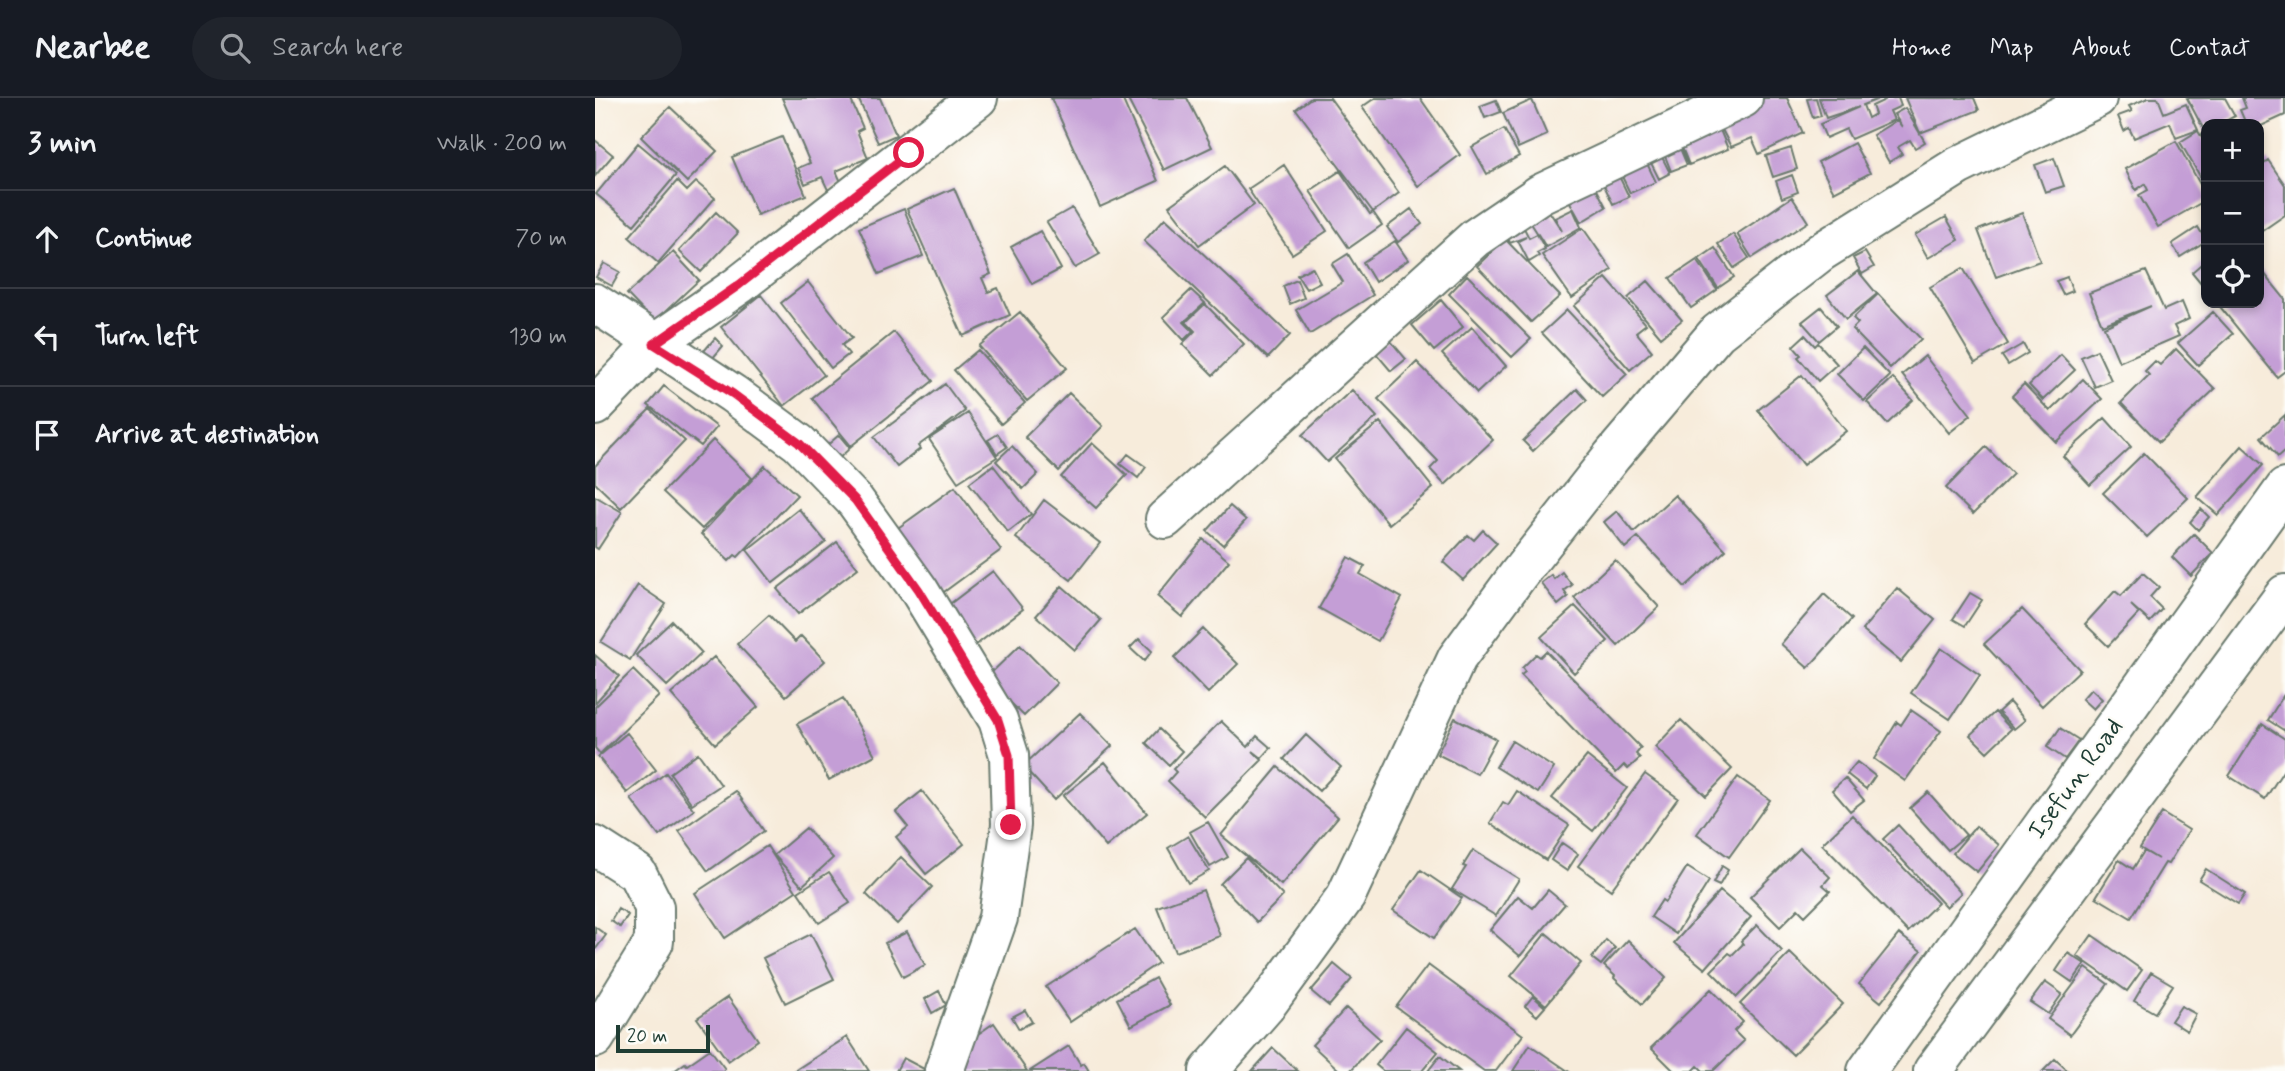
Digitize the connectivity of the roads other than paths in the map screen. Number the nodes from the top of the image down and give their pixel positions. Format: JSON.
{"nodes":[{"id":1,"x":978,"y":98,"type":"edge"},
{"id":2,"x":1743,"y":98,"type":"edge"},
{"id":3,"x":2097,"y":98,"type":"edge"},
{"id":4,"x":595,"y":303,"type":"edge"},
{"id":5,"x":654,"y":344,"type":"junction"},
{"id":6,"x":595,"y":405,"type":"edge"},
{"id":7,"x":2285,"y":488,"type":"edge"},
{"id":8,"x":1165,"y":519,"type":"dead end"},
{"id":9,"x":2283,"y":600,"type":"edge"},
{"id":10,"x":595,"y":846,"type":"edge"},
{"id":11,"x":595,"y":1038,"type":"edge"},
{"id":12,"x":944,"y":1071,"type":"edge"},
{"id":13,"x":1209,"y":1071,"type":"edge"},
{"id":14,"x":1867,"y":1071,"type":"edge"},
{"id":15,"x":1933,"y":1071,"type":"edge"}],
"edges":[{"from":1,"to":5,"type":"street"},
{"from":2,"to":8,"type":"street"},
{"from":3,"to":13,"type":"street"},
{"from":4,"to":5,"type":"street"},
{"from":5,"to":6,"type":"street"},
{"from":5,"to":12,"type":"street"},
{"from":7,"to":14,"type":"street","name":"Isefun Road"},
{"from":9,"to":15,"type":"street"},
{"from":10,"to":11,"type":"street"}]}
